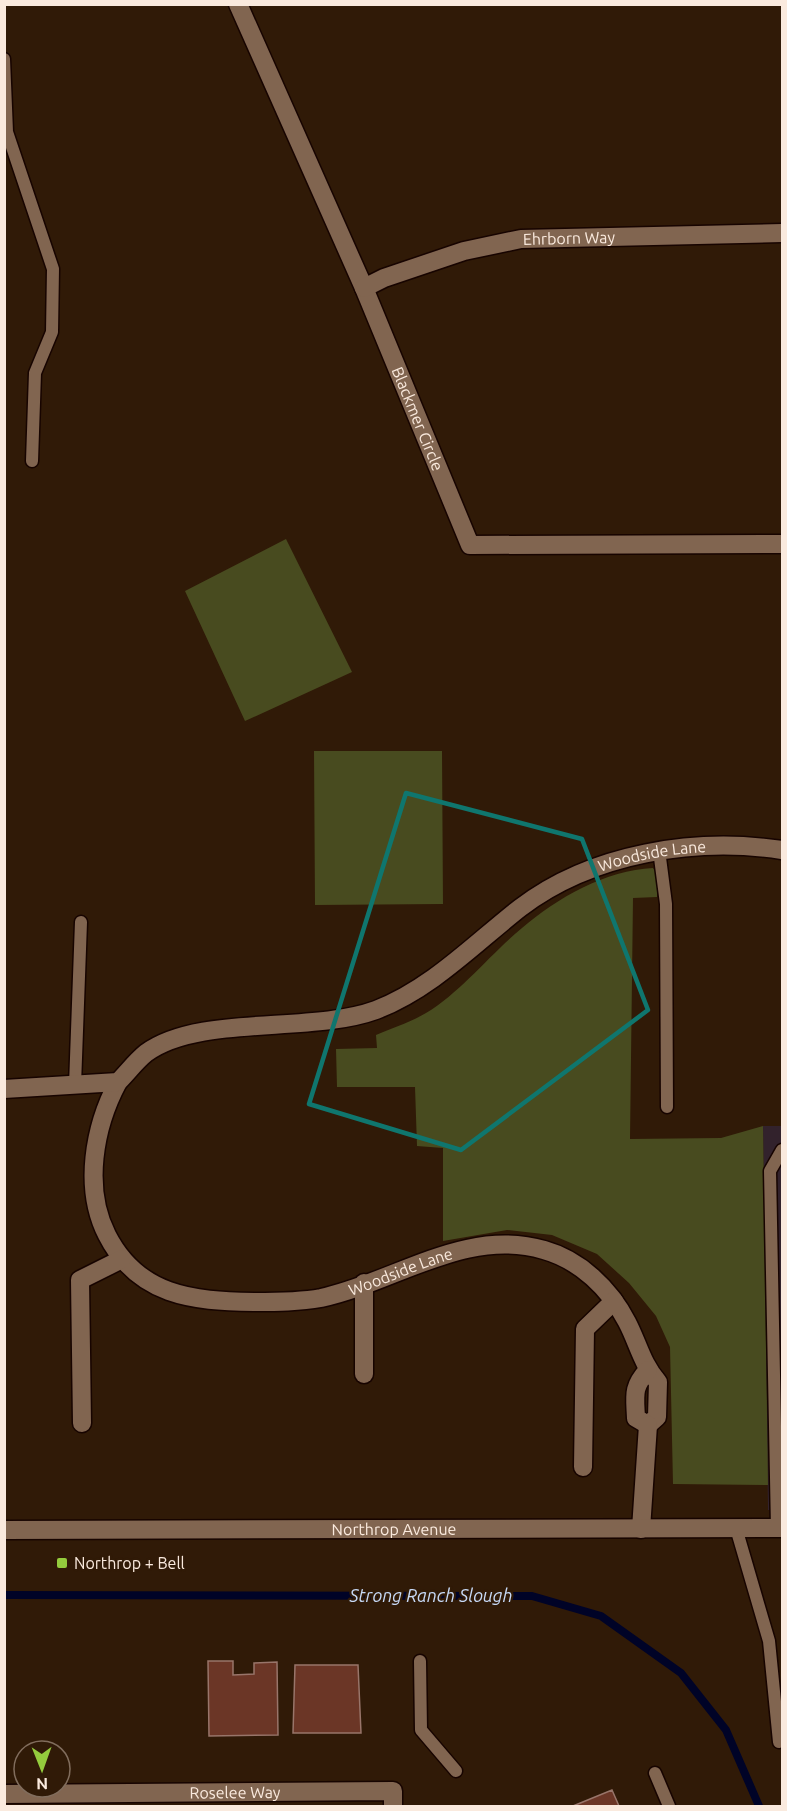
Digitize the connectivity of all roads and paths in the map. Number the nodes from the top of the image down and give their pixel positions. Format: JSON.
{"nodes":[{"id":1,"x":238,"y":4,"type":"edge"},
{"id":2,"x":4,"y":59,"type":"edge"},
{"id":3,"x":783,"y":233,"type":"edge"},
{"id":4,"x":364,"y":288,"type":"junction"},
{"id":5,"x":32,"y":461,"type":"dead end"},
{"id":6,"x":783,"y":544,"type":"edge"},
{"id":7,"x":659,"y":850,"type":"junction"},
{"id":8,"x":783,"y":850,"type":"edge"},
{"id":9,"x":81,"y":922,"type":"dead end"},
{"id":10,"x":118,"y":1083,"type":"junction"},
{"id":11,"x":75,"y":1085,"type":"junction"},
{"id":12,"x":4,"y":1089,"type":"edge"},
{"id":13,"x":667,"y":1107,"type":"dead end"},
{"id":14,"x":783,"y":1150,"type":"edge"},
{"id":15,"x":122,"y":1259,"type":"junction"},
{"id":16,"x":364,"y":1283,"type":"junction"},
{"id":17,"x":614,"y":1301,"type":"junction"},
{"id":18,"x":364,"y":1374,"type":"dead end"},
{"id":19,"x":82,"y":1423,"type":"dead end"},
{"id":20,"x":584,"y":1467,"type":"dead end"},
{"id":21,"x":736,"y":1528,"type":"junction"},
{"id":22,"x":780,"y":1528,"type":"edge"},
{"id":23,"x":641,"y":1529,"type":"junction"},
{"id":24,"x":4,"y":1530,"type":"edge"},
{"id":25,"x":420,"y":1661,"type":"dead end"},
{"id":26,"x":779,"y":1742,"type":"dead end"},
{"id":27,"x":456,"y":1771,"type":"dead end"},
{"id":28,"x":655,"y":1773,"type":"dead end"},
{"id":29,"x":4,"y":1794,"type":"edge"},
{"id":30,"x":393,"y":1799,"type":"edge"},
{"id":31,"x":669,"y":1806,"type":"edge"}],
"edges":[{"from":1,"to":4,"type":"street","name":"Blackmer Circle"},
{"from":2,"to":5,"type":"lane"},
{"from":3,"to":4,"type":"street","name":"Ehrborn Way"},
{"from":4,"to":6,"type":"street","name":"Blackmer Circle"},
{"from":7,"to":8,"type":"street","name":"Woodside Lane"},
{"from":7,"to":10,"type":"street","name":"Woodside Lane"},
{"from":7,"to":13,"type":"lane"},
{"from":9,"to":11,"type":"lane"},
{"from":10,"to":11,"type":"street"},
{"from":10,"to":15,"type":"street","name":"Woodside Lane"},
{"from":11,"to":12,"type":"street"},
{"from":14,"to":22,"type":"lane"},
{"from":15,"to":16,"type":"street","name":"Woodside Lane"},
{"from":15,"to":19,"type":"street"},
{"from":16,"to":17,"type":"street","name":"Woodside Lane"},
{"from":16,"to":18,"type":"street"},
{"from":17,"to":20,"type":"street"},
{"from":17,"to":23,"type":"street","name":"Woodside Lane"},
{"from":21,"to":22,"type":"street","name":"Northrop Avenue"},
{"from":21,"to":23,"type":"street","name":"Northrop Avenue"},
{"from":21,"to":26,"type":"lane"},
{"from":23,"to":24,"type":"street","name":"Northrop Avenue"},
{"from":25,"to":27,"type":"lane"},
{"from":28,"to":31,"type":"lane"},
{"from":29,"to":30,"type":"street","name":"Roselee Way"}]}
